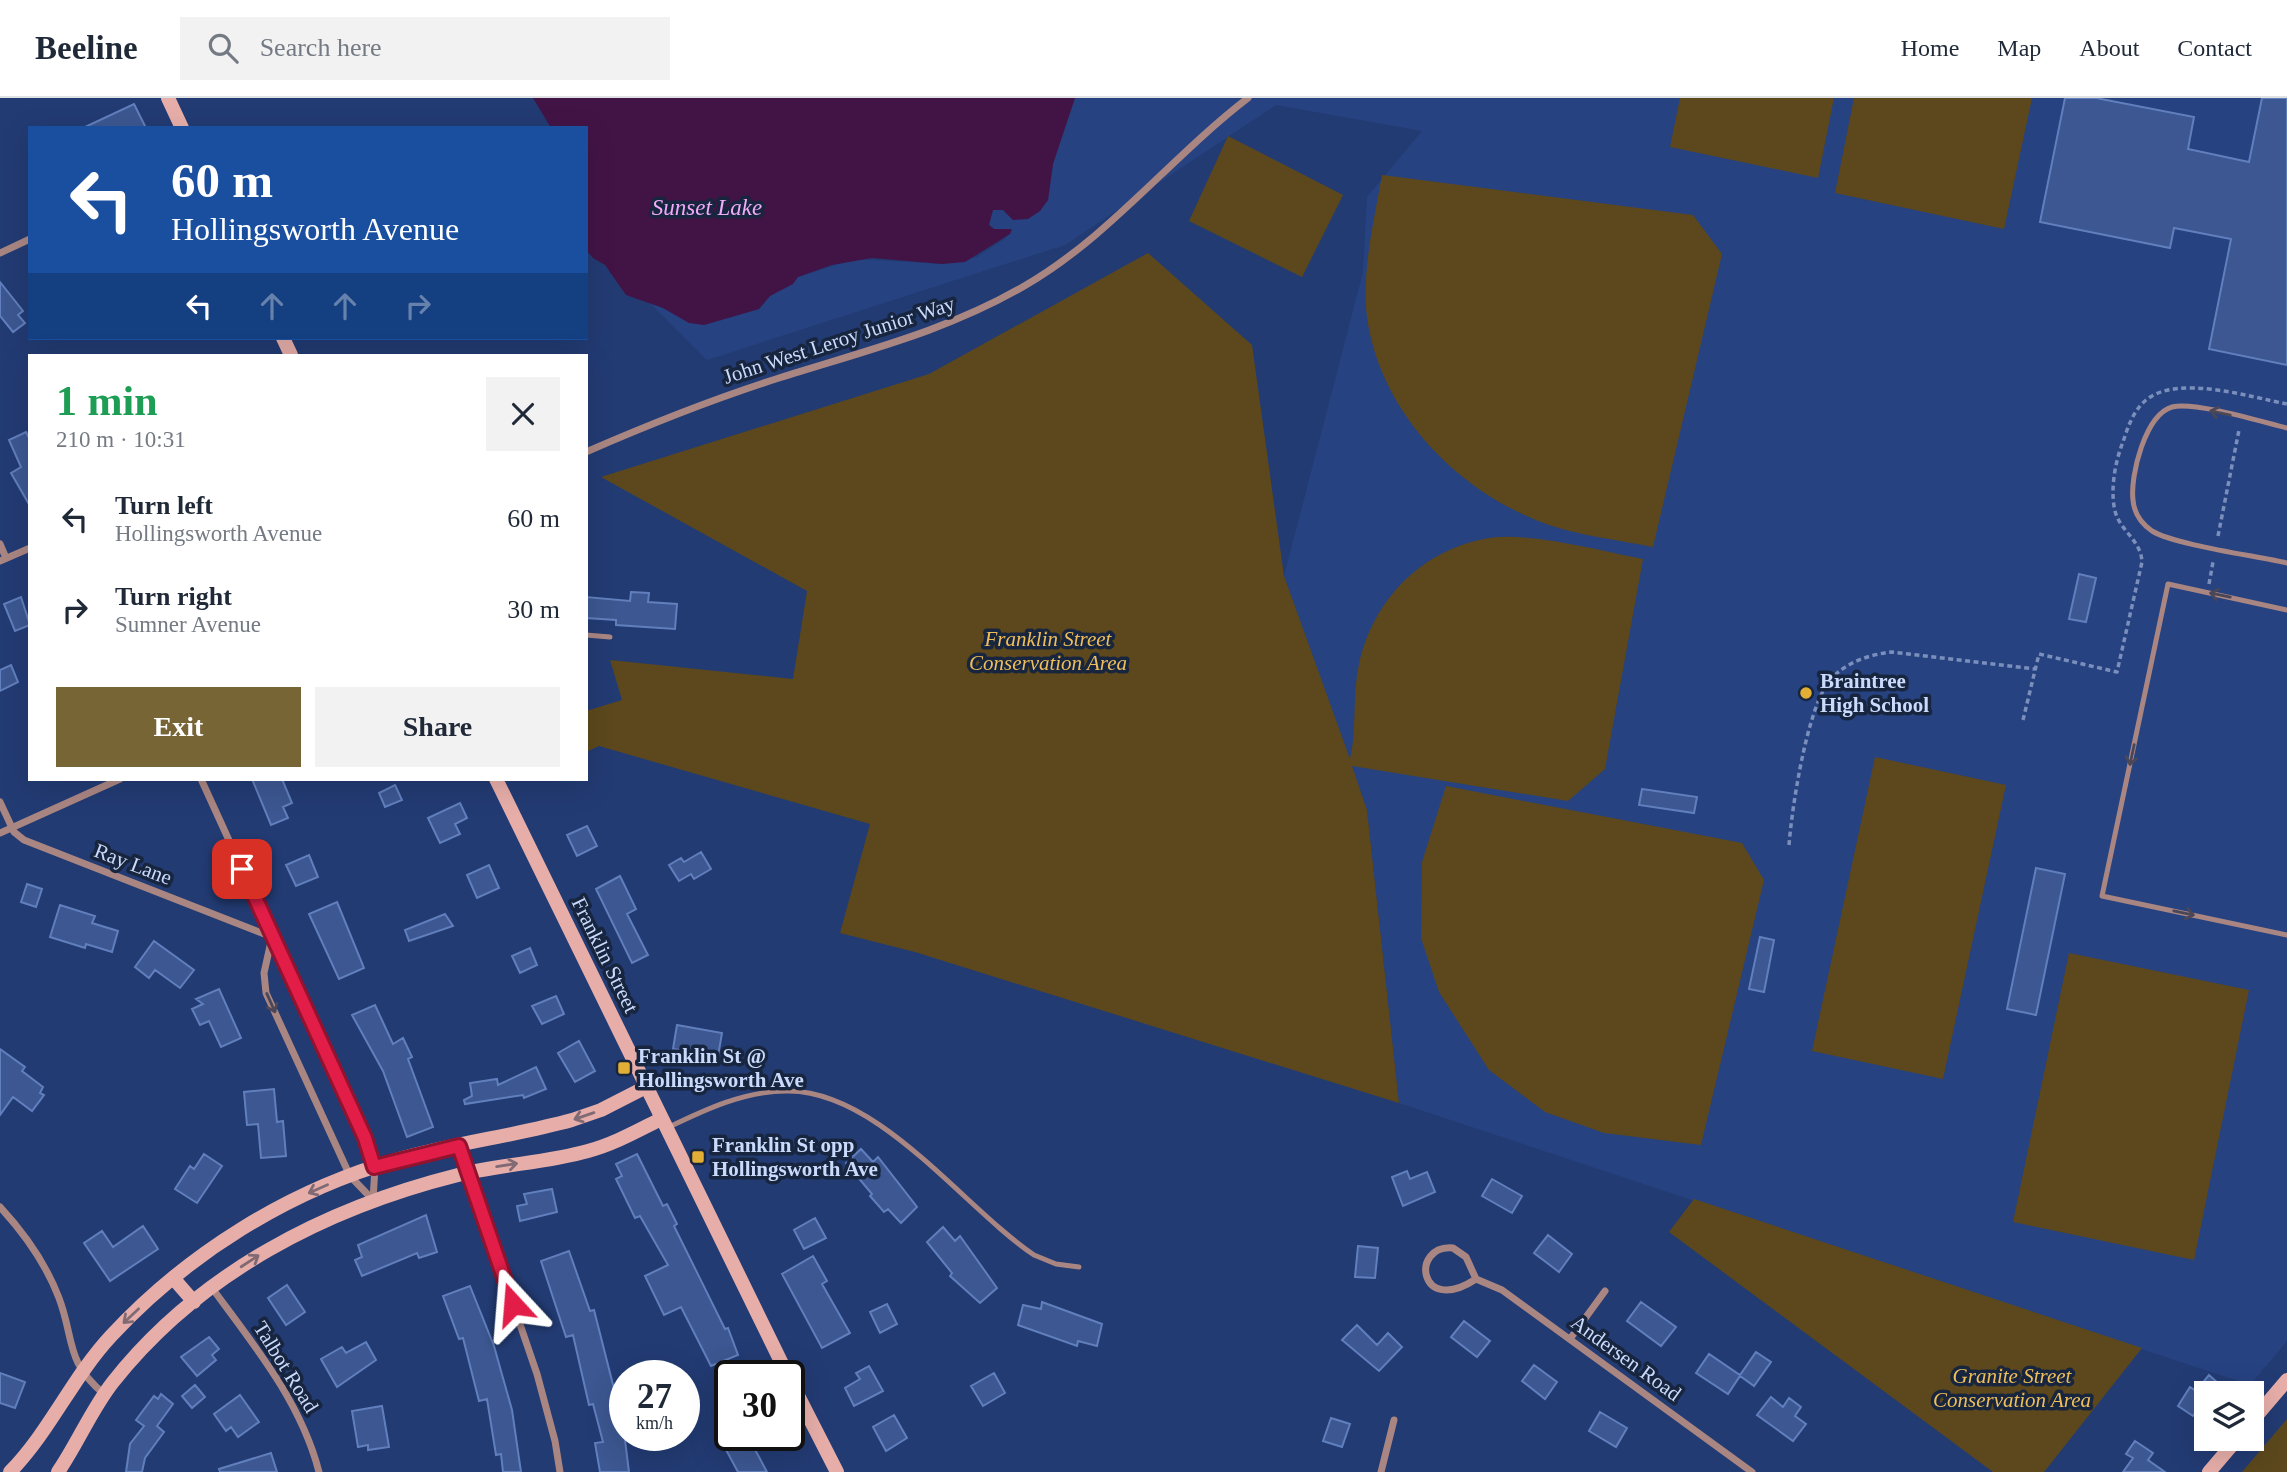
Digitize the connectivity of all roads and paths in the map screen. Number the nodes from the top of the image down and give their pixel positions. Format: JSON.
{"nodes":[{"id":1,"x":168,"y":98,"type":"edge"},
{"id":2,"x":1248,"y":98,"type":"edge"},
{"id":3,"x":181,"y":126,"type":"edge"},
{"id":4,"x":28,"y":240,"type":"edge"},
{"id":5,"x":0,"y":253,"type":"edge"},
{"id":6,"x":2287,"y":404,"type":"edge"},
{"id":7,"x":2287,"y":428,"type":"edge"},
{"id":8,"x":2239,"y":430,"type":"dead end"},
{"id":9,"x":588,"y":451,"type":"edge"},
{"id":10,"x":2218,"y":536,"type":"dead end"},
{"id":11,"x":0,"y":544,"type":"edge"},
{"id":12,"x":28,"y":549,"type":"edge"},
{"id":13,"x":3,"y":559,"type":"edge"},
{"id":14,"x":2213,"y":562,"type":"dead end"},
{"id":15,"x":2287,"y":563,"type":"edge"},
{"id":16,"x":2208,"y":593,"type":"junction"},
{"id":17,"x":2287,"y":610,"type":"edge"},
{"id":18,"x":588,"y":635,"type":"edge"},
{"id":19,"x":610,"y":637,"type":"dead end"},
{"id":20,"x":2035,"y":670,"type":"junction"},
{"id":21,"x":2023,"y":720,"type":"dead end"},
{"id":22,"x":116,"y":781,"type":"edge"},
{"id":23,"x":202,"y":781,"type":"edge"},
{"id":24,"x":497,"y":781,"type":"edge"},
{"id":25,"x":0,"y":802,"type":"edge"},
{"id":26,"x":12,"y":828,"type":"junction"},
{"id":27,"x":0,"y":832,"type":"edge"},
{"id":28,"x":1789,"y":845,"type":"dead end"},
{"id":29,"x":2287,"y":935,"type":"edge"},
{"id":30,"x":272,"y":937,"type":"junction"},
{"id":31,"x":646,"y":1087,"type":"junction"},
{"id":32,"x":664,"y":1124,"type":"junction"},
{"id":33,"x":459,"y":1146,"type":"junction"},
{"id":34,"x":374,"y":1167,"type":"junction"},
{"id":35,"x":468,"y":1172,"type":"junction"},
{"id":36,"x":350,"y":1176,"type":"junction"},
{"id":37,"x":373,"y":1200,"type":"junction"},
{"id":38,"x":0,"y":1207,"type":"edge"},
{"id":39,"x":1079,"y":1267,"type":"dead end"},
{"id":40,"x":174,"y":1279,"type":"junction"},
{"id":41,"x":1476,"y":1279,"type":"junction"},
{"id":42,"x":212,"y":1288,"type":"junction"},
{"id":43,"x":1605,"y":1291,"type":"dead end"},
{"id":44,"x":194,"y":1302,"type":"junction"},
{"id":45,"x":1570,"y":1339,"type":"junction"},
{"id":46,"x":781,"y":1360,"type":"edge"},
{"id":47,"x":82,"y":1372,"type":"junction"},
{"id":48,"x":2287,"y":1380,"type":"edge"},
{"id":49,"x":104,"y":1394,"type":"junction"},
{"id":50,"x":2264,"y":1407,"type":"edge"},
{"id":51,"x":805,"y":1409,"type":"edge"},
{"id":52,"x":1394,"y":1420,"type":"dead end"},
{"id":53,"x":2227,"y":1451,"type":"edge"},
{"id":54,"x":10,"y":1472,"type":"edge"},
{"id":55,"x":58,"y":1472,"type":"edge"},
{"id":56,"x":319,"y":1472,"type":"edge"},
{"id":57,"x":560,"y":1472,"type":"edge"},
{"id":58,"x":837,"y":1472,"type":"edge"},
{"id":59,"x":1381,"y":1472,"type":"edge"},
{"id":60,"x":1752,"y":1472,"type":"edge"},
{"id":61,"x":2209,"y":1472,"type":"edge"}],
"edges":[{"from":1,"to":3,"type":"street"},
{"from":2,"to":9,"type":"street","name":"John West Leroy Junior Way"},
{"from":4,"to":5,"type":"street"},
{"from":6,"to":20,"type":"path"},
{"from":7,"to":15,"type":"lane","one_way":true},
{"from":8,"to":10,"type":"path"},
{"from":11,"to":13,"type":"street"},
{"from":12,"to":13,"type":"street"},
{"from":14,"to":16,"type":"path"},
{"from":17,"to":16,"type":"lane","one_way":true},
{"from":16,"to":29,"type":"lane","one_way":true},
{"from":18,"to":19,"type":"lane"},
{"from":20,"to":21,"type":"path"},
{"from":20,"to":28,"type":"path"},
{"from":22,"to":26,"type":"street"},
{"from":23,"to":30,"type":"street"},
{"from":24,"to":31,"type":"street","name":"Franklin Street"},
{"from":25,"to":26,"type":"street"},
{"from":26,"to":27,"type":"street"},
{"from":26,"to":30,"type":"street","name":"Ray Lane"},
{"from":30,"to":34,"type":"street"},
{"from":30,"to":36,"type":"street","one_way":true},
{"from":31,"to":32,"type":"street","name":"Franklin Street"},
{"from":31,"to":33,"type":"street","one_way":true},
{"from":35,"to":32,"type":"street","one_way":true},
{"from":32,"to":39,"type":"lane"},
{"from":32,"to":46,"type":"street","name":"Franklin Street"},
{"from":33,"to":34,"type":"street"},
{"from":33,"to":35,"type":"street"},
{"from":34,"to":36,"type":"street"},
{"from":34,"to":37,"type":"street"},
{"from":35,"to":37,"type":"street"},
{"from":35,"to":57,"type":"street"},
{"from":36,"to":37,"type":"street"},
{"from":36,"to":40,"type":"street","one_way":true},
{"from":42,"to":37,"type":"street","one_way":true},
{"from":38,"to":47,"type":"street"},
{"from":40,"to":44,"type":"street"},
{"from":40,"to":47,"type":"street","one_way":true},
{"from":41,"to":41,"type":"street"},
{"from":41,"to":45,"type":"street","name":"Andersen Road"},
{"from":42,"to":44,"type":"street"},
{"from":42,"to":56,"type":"street","name":"Talbot Road"},
{"from":43,"to":45,"type":"street"},
{"from":44,"to":49,"type":"street"},
{"from":45,"to":60,"type":"street","name":"Andersen Road"},
{"from":47,"to":49,"type":"street"},
{"from":47,"to":54,"type":"street"},
{"from":48,"to":50,"type":"street"},
{"from":49,"to":55,"type":"street"},
{"from":51,"to":58,"type":"street","name":"Franklin Street"},
{"from":52,"to":59,"type":"street"},
{"from":53,"to":61,"type":"street"}]}
